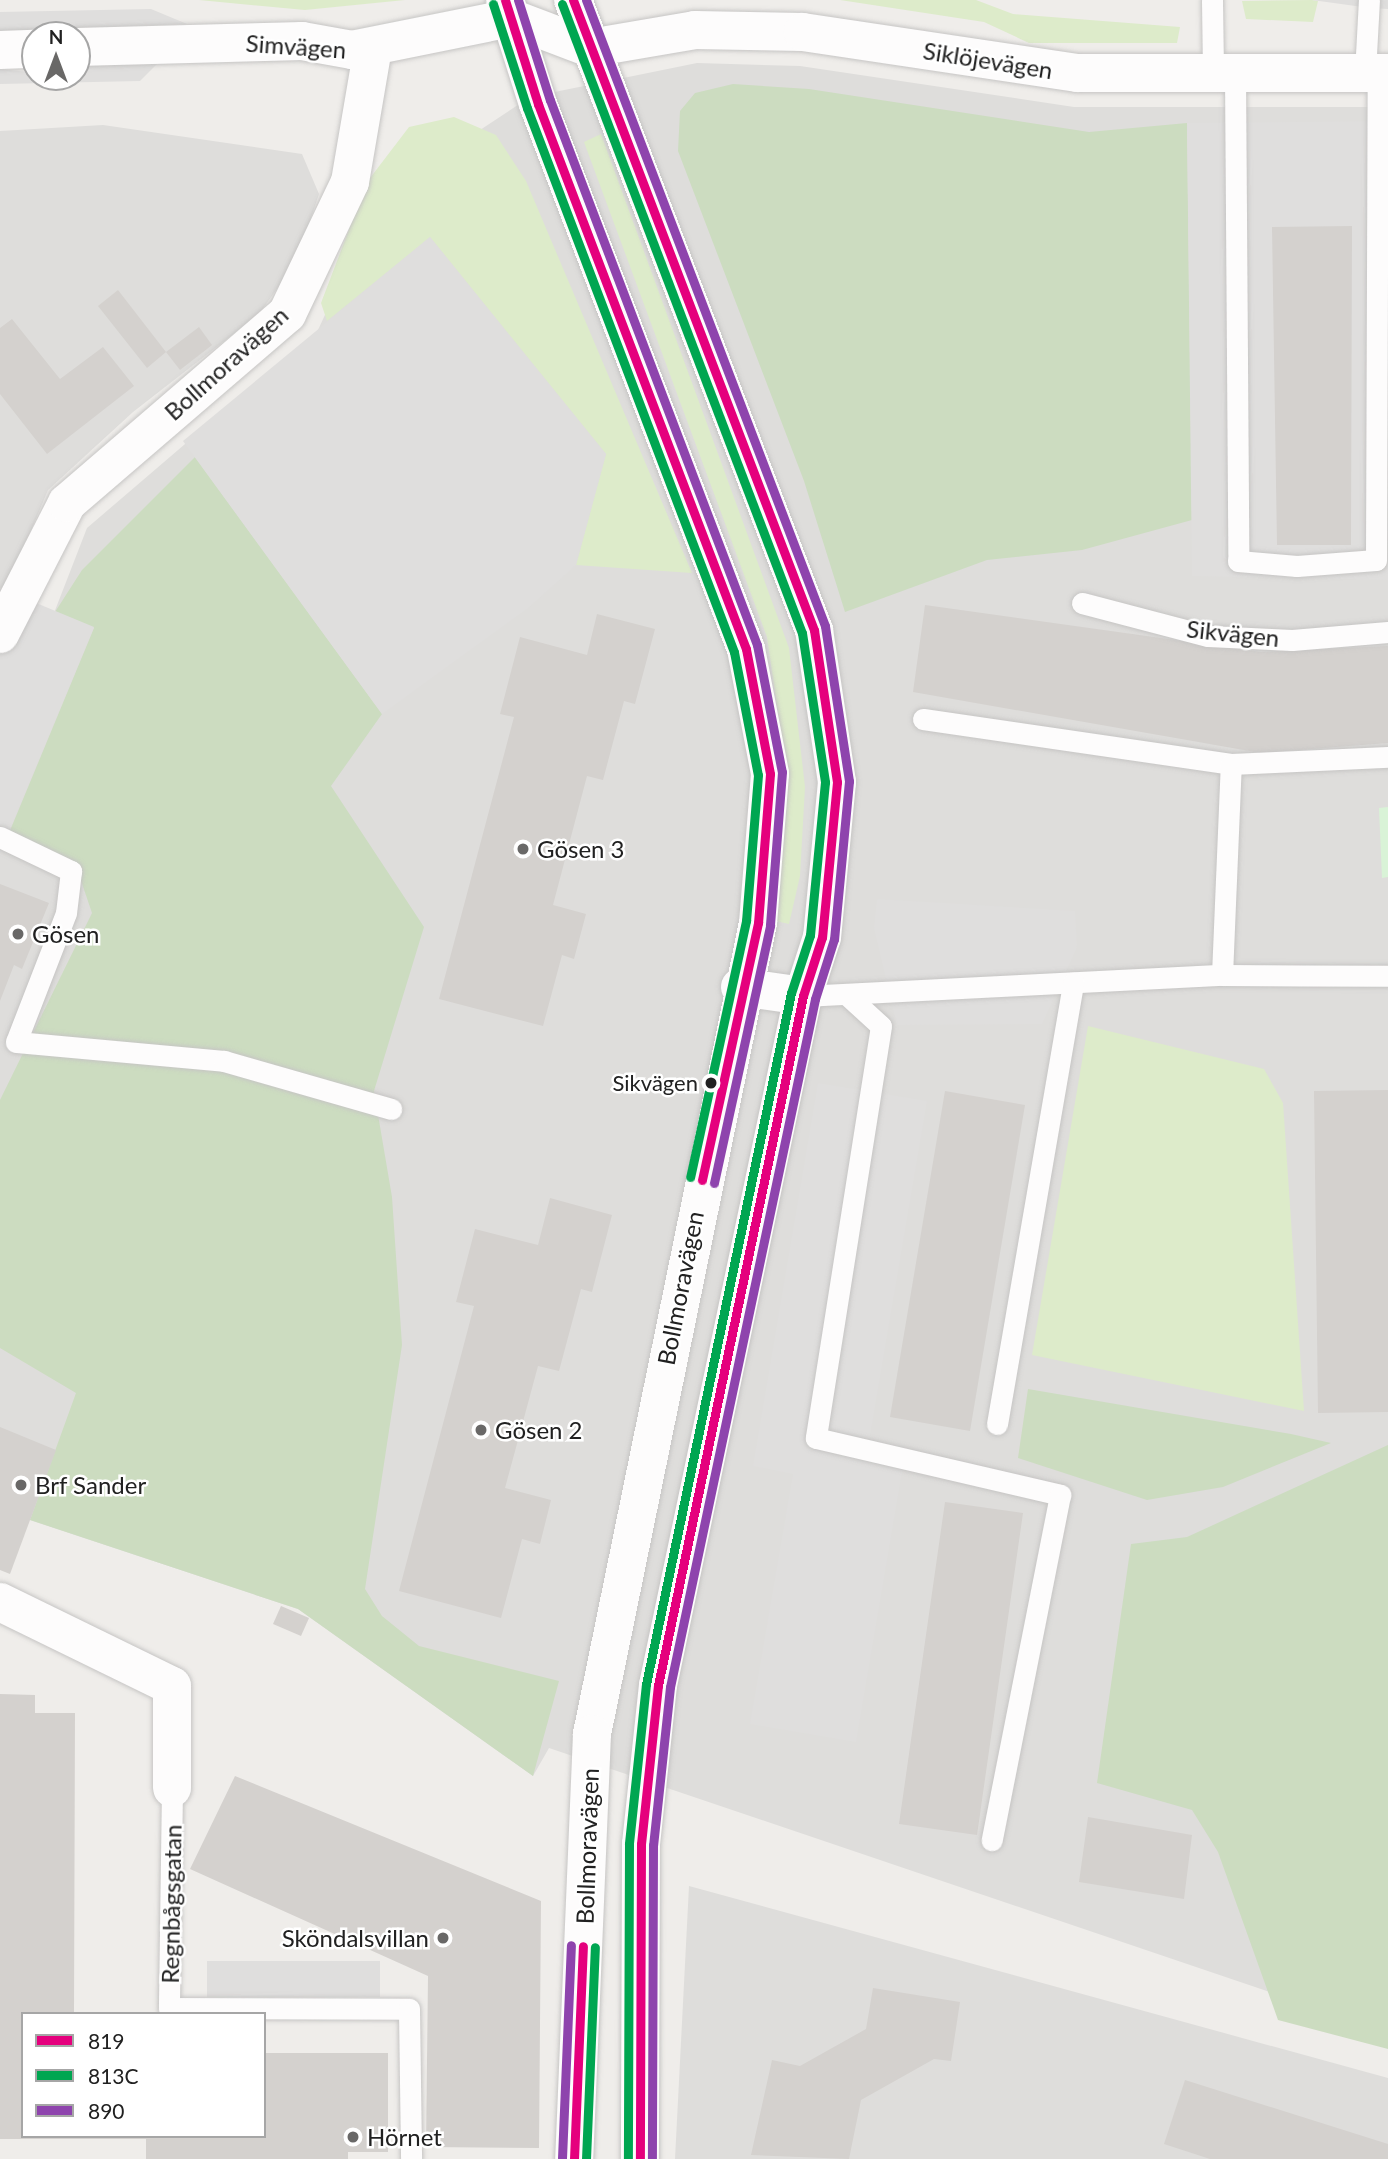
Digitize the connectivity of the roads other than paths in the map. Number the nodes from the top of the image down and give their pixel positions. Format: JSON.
{"nodes":[{"id":1,"x":573,"y":0,"type":"edge"},
{"id":2,"x":1212,"y":0,"type":"edge"},
{"id":3,"x":1369,"y":0,"type":"edge"},
{"id":4,"x":508,"y":9,"type":"edge"},
{"id":5,"x":91,"y":47,"type":"edge"},
{"id":6,"x":373,"y":48,"type":"junction"},
{"id":7,"x":590,"y":48,"type":"junction"},
{"id":8,"x":21,"y":49,"type":"edge"},
{"id":9,"x":0,"y":50,"type":"edge"},
{"id":10,"x":1224,"y":73,"type":"junction"},
{"id":11,"x":1377,"y":73,"type":"edge"},
{"id":12,"x":1382,"y":391,"type":"edge"},
{"id":13,"x":1082,"y":603,"type":"dead end"},
{"id":14,"x":1388,"y":632,"type":"edge"},
{"id":15,"x":0,"y":634,"type":"edge"},
{"id":16,"x":923,"y":719,"type":"dead end"},
{"id":17,"x":1388,"y":757,"type":"edge"},
{"id":18,"x":1231,"y":764,"type":"junction"},
{"id":19,"x":0,"y":837,"type":"edge"},
{"id":20,"x":1222,"y":975,"type":"junction"},
{"id":21,"x":1388,"y":976,"type":"edge"},
{"id":22,"x":1073,"y":982,"type":"junction"},
{"id":23,"x":740,"y":987,"type":"junction"},
{"id":24,"x":846,"y":994,"type":"junction"},
{"id":25,"x":803,"y":996,"type":"junction"},
{"id":26,"x":391,"y":1109,"type":"dead end"},
{"id":27,"x":997,"y":1424,"type":"dead end"},
{"id":28,"x":0,"y":1602,"type":"edge"},
{"id":29,"x":172,"y":1788,"type":"joint"},
{"id":30,"x":992,"y":1840,"type":"dead end"},
{"id":31,"x":411,"y":2159,"type":"edge"},
{"id":32,"x":574,"y":2159,"type":"edge"},
{"id":33,"x":640,"y":2159,"type":"edge"}],
"edges":[{"from":1,"to":7,"type":"street"},
{"from":2,"to":10,"type":"lane"},
{"from":3,"to":11,"type":"lane"},
{"from":4,"to":6,"type":"street","name":"Simvägen"},
{"from":4,"to":7,"type":"street"},
{"from":4,"to":23,"type":"street","name":"Bollmoravägen"},
{"from":5,"to":6,"type":"street","name":"Simvägen"},
{"from":6,"to":15,"type":"street","name":"Bollmoravägen"},
{"from":7,"to":10,"type":"street","name":"Siklöjevägen"},
{"from":7,"to":25,"type":"street"},
{"from":8,"to":9,"type":"street"},
{"from":10,"to":11,"type":"street","name":"Siklöjevägen"},
{"from":10,"to":12,"type":"lane"},
{"from":11,"to":12,"type":"lane"},
{"from":13,"to":14,"type":"lane","name":"Sikvägen"},
{"from":16,"to":18,"type":"lane"},
{"from":17,"to":18,"type":"lane"},
{"from":18,"to":20,"type":"lane"},
{"from":19,"to":26,"type":"lane"},
{"from":20,"to":21,"type":"lane"},
{"from":20,"to":22,"type":"lane"},
{"from":22,"to":24,"type":"lane"},
{"from":22,"to":27,"type":"lane"},
{"from":23,"to":25,"type":"street"},
{"from":23,"to":32,"type":"street","name":"Bollmoravägen"},
{"from":24,"to":25,"type":"lane"},
{"from":24,"to":30,"type":"lane"},
{"from":25,"to":33,"type":"street"},
{"from":28,"to":29,"type":"street"},
{"from":29,"to":31,"type":"lane","name":"Regnbågsgatan"}]}
